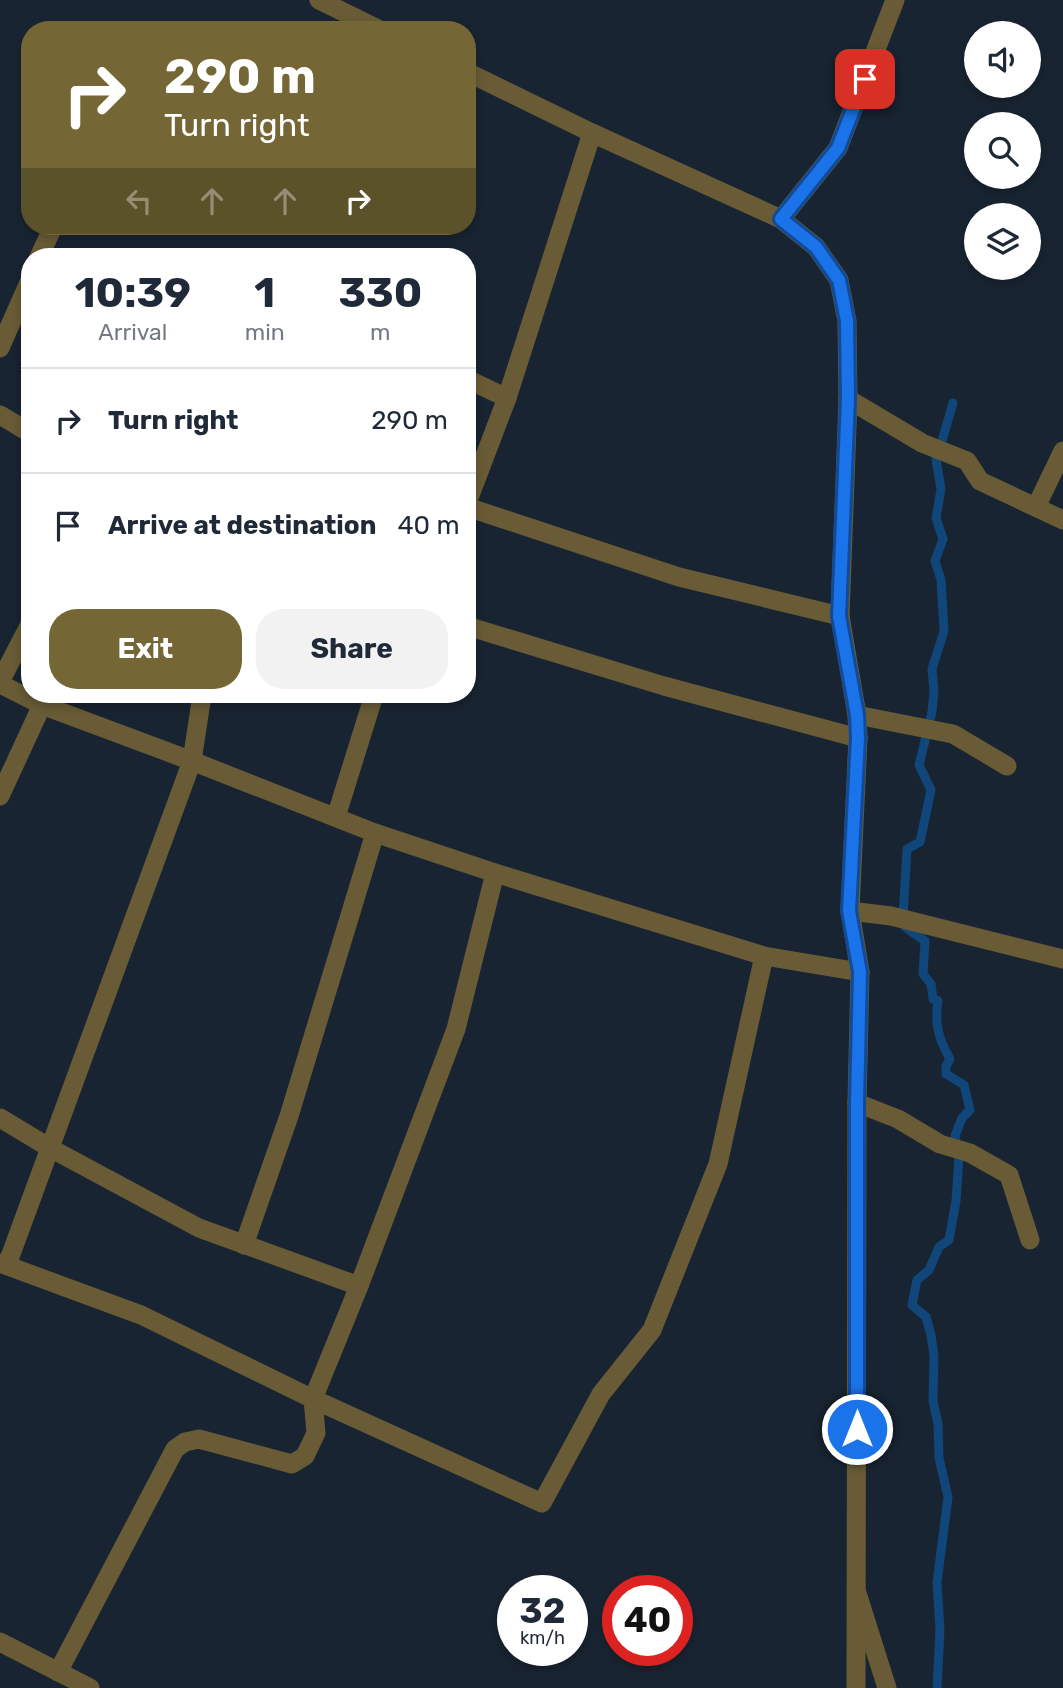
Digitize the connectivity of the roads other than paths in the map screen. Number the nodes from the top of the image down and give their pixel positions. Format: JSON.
{"nodes":[{"id":1,"x":320,"y":0,"type":"edge"},
{"id":2,"x":895,"y":0,"type":"edge"},
{"id":3,"x":362,"y":21,"type":"edge"},
{"id":4,"x":476,"y":76,"type":"edge"},
{"id":5,"x":592,"y":133,"type":"junction"},
{"id":6,"x":781,"y":219,"type":"junction"},
{"id":7,"x":21,"y":300,"type":"edge"},
{"id":8,"x":0,"y":348,"type":"edge"},
{"id":9,"x":476,"y":383,"type":"edge"},
{"id":10,"x":508,"y":398,"type":"junction"},
{"id":11,"x":848,"y":399,"type":"junction"},
{"id":12,"x":0,"y":415,"type":"edge"},
{"id":13,"x":21,"y":428,"type":"edge"},
{"id":14,"x":1063,"y":451,"type":"edge"},
{"id":15,"x":476,"y":482,"type":"edge"},
{"id":16,"x":1036,"y":507,"type":"junction"},
{"id":17,"x":476,"y":508,"type":"edge"},
{"id":18,"x":1063,"y":520,"type":"edge"},
{"id":19,"x":839,"y":616,"type":"junction"},
{"id":20,"x":476,"y":629,"type":"edge"},
{"id":21,"x":21,"y":642,"type":"edge"},
{"id":22,"x":0,"y":683,"type":"edge"},
{"id":23,"x":21,"y":694,"type":"edge"},
{"id":24,"x":38,"y":703,"type":"edge"},
{"id":25,"x":201,"y":703,"type":"edge"},
{"id":26,"x":372,"y":703,"type":"edge"},
{"id":27,"x":42,"y":705,"type":"junction"},
{"id":28,"x":857,"y":715,"type":"junction"},
{"id":29,"x":858,"y":738,"type":"junction"},
{"id":30,"x":192,"y":761,"type":"junction"},
{"id":31,"x":1007,"y":766,"type":"dead end"},
{"id":32,"x":0,"y":796,"type":"edge"},
{"id":33,"x":336,"y":817,"type":"junction"},
{"id":34,"x":375,"y":833,"type":"junction"},
{"id":35,"x":495,"y":873,"type":"junction"},
{"id":36,"x":849,"y":911,"type":"junction"},
{"id":37,"x":764,"y":956,"type":"junction"},
{"id":38,"x":1063,"y":958,"type":"edge"},
{"id":39,"x":860,"y":972,"type":"junction"},
{"id":40,"x":857,"y":1103,"type":"junction"},
{"id":41,"x":0,"y":1118,"type":"edge"},
{"id":42,"x":50,"y":1148,"type":"junction"},
{"id":43,"x":1030,"y":1240,"type":"dead end"},
{"id":44,"x":244,"y":1245,"type":"junction"},
{"id":45,"x":3,"y":1264,"type":"edge"},
{"id":46,"x":359,"y":1286,"type":"junction"},
{"id":47,"x":313,"y":1399,"type":"junction"},
{"id":48,"x":857,"y":1592,"type":"junction"},
{"id":49,"x":0,"y":1642,"type":"edge"},
{"id":50,"x":58,"y":1672,"type":"junction"},
{"id":51,"x":90,"y":1688,"type":"edge"},
{"id":52,"x":856,"y":1688,"type":"edge"},
{"id":53,"x":887,"y":1688,"type":"edge"}],
"edges":[{"from":1,"to":3,"type":"street"},
{"from":2,"to":6,"type":"street"},
{"from":4,"to":5,"type":"street"},
{"from":5,"to":6,"type":"street"},
{"from":5,"to":10,"type":"street"},
{"from":6,"to":11,"type":"street"},
{"from":7,"to":8,"type":"street"},
{"from":9,"to":10,"type":"street"},
{"from":10,"to":15,"type":"street"},
{"from":11,"to":16,"type":"street"},
{"from":11,"to":19,"type":"street"},
{"from":12,"to":13,"type":"street"},
{"from":14,"to":16,"type":"street"},
{"from":16,"to":18,"type":"street"},
{"from":17,"to":19,"type":"street"},
{"from":19,"to":28,"type":"street"},
{"from":20,"to":29,"type":"street"},
{"from":21,"to":22,"type":"street"},
{"from":22,"to":23,"type":"street"},
{"from":24,"to":27,"type":"street"},
{"from":25,"to":30,"type":"street"},
{"from":26,"to":33,"type":"street"},
{"from":27,"to":30,"type":"street"},
{"from":27,"to":32,"type":"street"},
{"from":28,"to":29,"type":"street"},
{"from":28,"to":31,"type":"street"},
{"from":29,"to":36,"type":"street"},
{"from":30,"to":33,"type":"street"},
{"from":30,"to":42,"type":"street"},
{"from":33,"to":34,"type":"street"},
{"from":34,"to":35,"type":"street"},
{"from":34,"to":44,"type":"street"},
{"from":35,"to":37,"type":"street"},
{"from":35,"to":46,"type":"street"},
{"from":36,"to":38,"type":"street"},
{"from":36,"to":39,"type":"street"},
{"from":37,"to":39,"type":"street"},
{"from":37,"to":47,"type":"street"},
{"from":39,"to":40,"type":"street"},
{"from":40,"to":43,"type":"street"},
{"from":40,"to":48,"type":"street"},
{"from":41,"to":42,"type":"street"},
{"from":42,"to":44,"type":"street"},
{"from":42,"to":45,"type":"street"},
{"from":44,"to":46,"type":"street"},
{"from":45,"to":47,"type":"street"},
{"from":46,"to":47,"type":"street"},
{"from":47,"to":50,"type":"street"},
{"from":48,"to":52,"type":"street"},
{"from":48,"to":53,"type":"street"},
{"from":49,"to":50,"type":"street"},
{"from":50,"to":51,"type":"street"}]}
